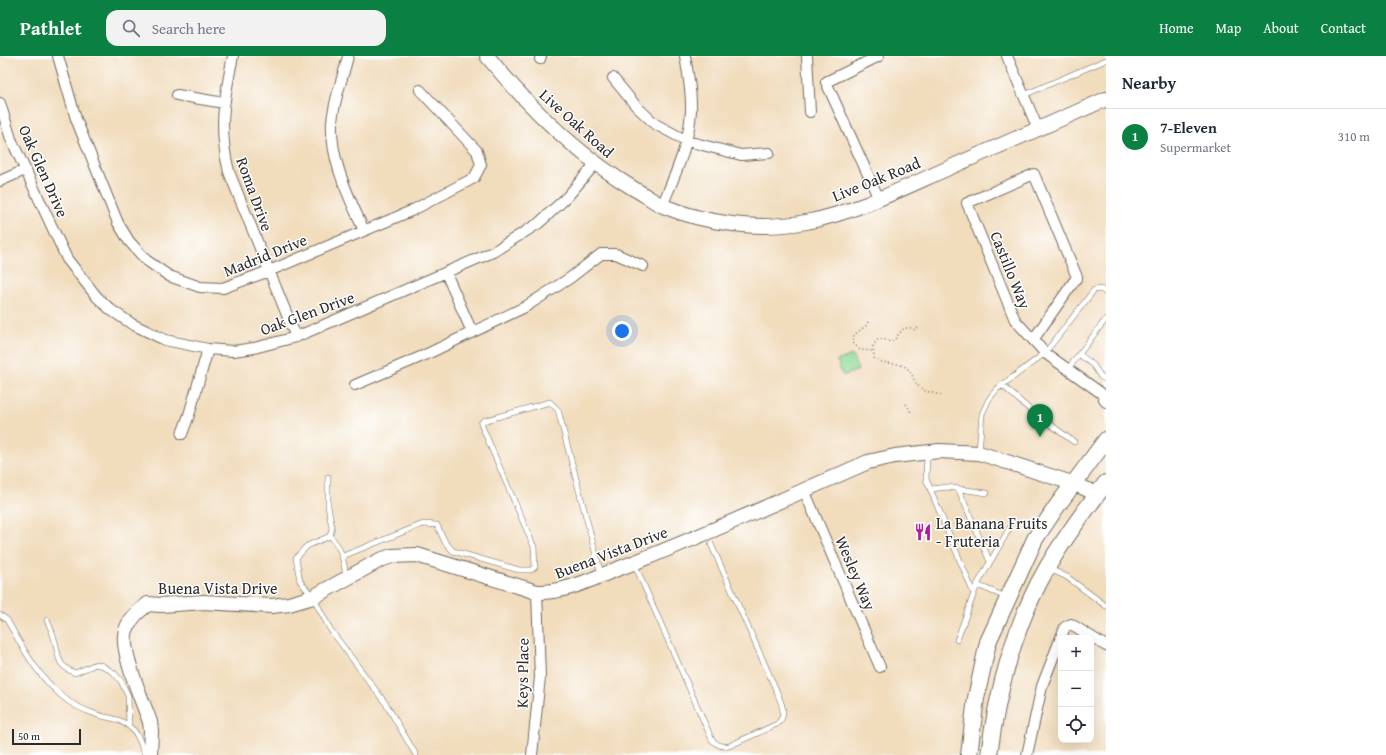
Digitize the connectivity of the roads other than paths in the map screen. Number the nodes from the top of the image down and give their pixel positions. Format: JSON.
{"nodes":[{"id":1,"x":58,"y":56,"type":"edge"},
{"id":2,"x":233,"y":56,"type":"edge"},
{"id":3,"x":348,"y":56,"type":"edge"},
{"id":4,"x":487,"y":56,"type":"edge"},
{"id":5,"x":685,"y":56,"type":"edge"},
{"id":6,"x":806,"y":56,"type":"edge"},
{"id":7,"x":879,"y":56,"type":"edge"},
{"id":8,"x":1007,"y":56,"type":"edge"},
{"id":9,"x":1106,"y":60,"type":"edge"},
{"id":10,"x":613,"y":78,"type":"dead end"},
{"id":11,"x":808,"y":81,"type":"junction"},
{"id":12,"x":826,"y":82,"type":"junction"},
{"id":13,"x":420,"y":90,"type":"dead end"},
{"id":14,"x":177,"y":94,"type":"dead end"},
{"id":15,"x":1024,"y":95,"type":"junction"},
{"id":16,"x":1106,"y":99,"type":"edge"},
{"id":17,"x":0,"y":103,"type":"edge"},
{"id":18,"x":224,"y":103,"type":"junction"},
{"id":19,"x":810,"y":112,"type":"dead end"},
{"id":20,"x":1038,"y":129,"type":"junction"},
{"id":21,"x":687,"y":141,"type":"junction"},
{"id":22,"x":769,"y":153,"type":"dead end"},
{"id":23,"x":596,"y":163,"type":"junction"},
{"id":24,"x":25,"y":170,"type":"junction"},
{"id":25,"x":0,"y":182,"type":"edge"},
{"id":26,"x":879,"y":199,"type":"junction"},
{"id":27,"x":662,"y":206,"type":"junction"},
{"id":28,"x":364,"y":231,"type":"junction"},
{"id":29,"x":643,"y":266,"type":"dead end"},
{"id":30,"x":269,"y":271,"type":"junction"},
{"id":31,"x":446,"y":273,"type":"junction"},
{"id":32,"x":1106,"y":293,"type":"edge"},
{"id":33,"x":1106,"y":319,"type":"edge"},
{"id":34,"x":472,"y":332,"type":"junction"},
{"id":35,"x":296,"y":336,"type":"junction"},
{"id":36,"x":1033,"y":340,"type":"junction"},
{"id":37,"x":208,"y":349,"type":"junction"},
{"id":38,"x":1045,"y":353,"type":"junction"},
{"id":39,"x":1079,"y":354,"type":"junction"},
{"id":40,"x":1067,"y":370,"type":"junction"},
{"id":41,"x":1106,"y":380,"type":"edge"},
{"id":42,"x":355,"y":385,"type":"dead end"},
{"id":43,"x":1002,"y":385,"type":"junction"},
{"id":44,"x":1104,"y":396,"type":"edge"},
{"id":45,"x":182,"y":434,"type":"dead end"},
{"id":46,"x":1106,"y":440,"type":"edge"},
{"id":47,"x":1074,"y":442,"type":"dead end"},
{"id":48,"x":979,"y":452,"type":"junction"},
{"id":49,"x":927,"y":453,"type":"junction"},
{"id":50,"x":328,"y":477,"type":"dead end"},
{"id":51,"x":1075,"y":484,"type":"junction"},
{"id":52,"x":958,"y":488,"type":"junction"},
{"id":53,"x":931,"y":489,"type":"junction"},
{"id":54,"x":804,"y":490,"type":"junction"},
{"id":55,"x":1102,"y":491,"type":"edge"},
{"id":56,"x":987,"y":493,"type":"dead end"},
{"id":57,"x":1009,"y":529,"type":"dead end"},
{"id":58,"x":330,"y":536,"type":"junction"},
{"id":59,"x":710,"y":544,"type":"dead end"},
{"id":60,"x":343,"y":556,"type":"junction"},
{"id":61,"x":990,"y":562,"type":"junction"},
{"id":62,"x":634,"y":563,"type":"junction"},
{"id":63,"x":1047,"y":568,"type":"junction"},
{"id":64,"x":601,"y":575,"type":"junction"},
{"id":65,"x":347,"y":579,"type":"junction"},
{"id":66,"x":977,"y":585,"type":"junction"},
{"id":67,"x":537,"y":592,"type":"junction"},
{"id":68,"x":974,"y":594,"type":"junction"},
{"id":69,"x":313,"y":597,"type":"junction"},
{"id":70,"x":1007,"y":597,"type":"junction"},
{"id":71,"x":1106,"y":606,"type":"edge"},
{"id":72,"x":0,"y":614,"type":"edge"},
{"id":73,"x":47,"y":620,"type":"dead end"},
{"id":74,"x":957,"y":640,"type":"dead end"},
{"id":75,"x":1106,"y":646,"type":"edge"},
{"id":76,"x":880,"y":667,"type":"dead end"},
{"id":77,"x":130,"y":726,"type":"junction"},
{"id":78,"x":145,"y":755,"type":"edge"},
{"id":79,"x":150,"y":755,"type":"edge"},
{"id":80,"x":416,"y":755,"type":"edge"},
{"id":81,"x":532,"y":755,"type":"edge"},
{"id":82,"x":969,"y":755,"type":"edge"},
{"id":83,"x":989,"y":755,"type":"edge"},
{"id":84,"x":1027,"y":755,"type":"edge"}],
"edges":[{"from":1,"to":30,"type":"street","name":"Madrid Drive"},
{"from":2,"to":18,"type":"street","name":"Roma Drive"},
{"from":3,"to":28,"type":"street"},
{"from":4,"to":23,"type":"street","name":"Live Oak Road"},
{"from":5,"to":21,"type":"street"},
{"from":6,"to":11,"type":"street"},
{"from":7,"to":12,"type":"street"},
{"from":8,"to":15,"type":"street"},
{"from":9,"to":15,"type":"lane"},
{"from":10,"to":21,"type":"street"},
{"from":11,"to":12,"type":"street"},
{"from":11,"to":19,"type":"street"},
{"from":12,"to":26,"type":"street"},
{"from":13,"to":28,"type":"street","name":"Madrid Drive"},
{"from":14,"to":18,"type":"street"},
{"from":15,"to":20,"type":"street"},
{"from":16,"to":20,"type":"street","name":"Live Oak Road"},
{"from":17,"to":24,"type":"street","name":"Oak Glen Drive"},
{"from":18,"to":30,"type":"street","name":"Roma Drive"},
{"from":20,"to":26,"type":"street","name":"Live Oak Road"},
{"from":21,"to":22,"type":"street"},
{"from":21,"to":27,"type":"street"},
{"from":23,"to":27,"type":"street","name":"Live Oak Road"},
{"from":23,"to":31,"type":"street","name":"Oak Glen Drive"},
{"from":24,"to":25,"type":"street"},
{"from":24,"to":37,"type":"street","name":"Oak Glen Drive"},
{"from":26,"to":27,"type":"street","name":"Live Oak Road"},
{"from":28,"to":30,"type":"street","name":"Madrid Drive"},
{"from":29,"to":34,"type":"street"},
{"from":30,"to":35,"type":"street","name":"Roma Drive"},
{"from":31,"to":34,"type":"street"},
{"from":31,"to":35,"type":"street","name":"Oak Glen Drive"},
{"from":32,"to":38,"type":"lane"},
{"from":33,"to":39,"type":"lane"},
{"from":34,"to":42,"type":"street"},
{"from":35,"to":37,"type":"street","name":"Oak Glen Drive"},
{"from":36,"to":36,"type":"street","name":"Castillo Way"},
{"from":36,"to":38,"type":"street","name":"Castillo Way"},
{"from":37,"to":45,"type":"street"},
{"from":38,"to":40,"type":"street","name":"Castillo Way"},
{"from":38,"to":43,"type":"lane"},
{"from":39,"to":40,"type":"lane"},
{"from":39,"to":41,"type":"lane"},
{"from":40,"to":44,"type":"street","name":"Castillo Way"},
{"from":43,"to":47,"type":"lane"},
{"from":43,"to":48,"type":"lane"},
{"from":46,"to":51,"type":"main road"},
{"from":48,"to":49,"type":"street","name":"Buena Vista Drive"},
{"from":48,"to":51,"type":"street","name":"Buena Vista Drive"},
{"from":49,"to":53,"type":"lane"},
{"from":49,"to":54,"type":"street","name":"Buena Vista Drive"},
{"from":50,"to":58,"type":"lane"},
{"from":51,"to":55,"type":"street","name":"Buena Vista Drive"},
{"from":51,"to":70,"type":"main road"},
{"from":52,"to":53,"type":"lane"},
{"from":52,"to":56,"type":"lane"},
{"from":52,"to":61,"type":"lane"},
{"from":53,"to":68,"type":"lane"},
{"from":54,"to":62,"type":"street","name":"Buena Vista Drive"},
{"from":54,"to":76,"type":"street","name":"Wesley Way"},
{"from":55,"to":63,"type":"main road"},
{"from":57,"to":61,"type":"lane"},
{"from":58,"to":60,"type":"lane"},
{"from":58,"to":69,"type":"lane"},
{"from":59,"to":62,"type":"lane"},
{"from":60,"to":64,"type":"lane"},
{"from":60,"to":65,"type":"lane"},
{"from":61,"to":66,"type":"lane"},
{"from":62,"to":64,"type":"street","name":"Buena Vista Drive"},
{"from":63,"to":71,"type":"lane"},
{"from":63,"to":83,"type":"main road"},
{"from":64,"to":67,"type":"street","name":"Buena Vista Drive"},
{"from":65,"to":67,"type":"street","name":"Buena Vista Drive"},
{"from":65,"to":69,"type":"street","name":"Buena Vista Drive"},
{"from":66,"to":68,"type":"lane"},
{"from":66,"to":70,"type":"lane"},
{"from":67,"to":81,"type":"street","name":"Keys Place"},
{"from":68,"to":74,"type":"lane"},
{"from":69,"to":79,"type":"street","name":"Buena Vista Drive"},
{"from":69,"to":80,"type":"lane"},
{"from":70,"to":82,"type":"main road"},
{"from":72,"to":77,"type":"lane"},
{"from":73,"to":77,"type":"lane"},
{"from":75,"to":84,"type":"street"},
{"from":77,"to":78,"type":"lane"}]}
